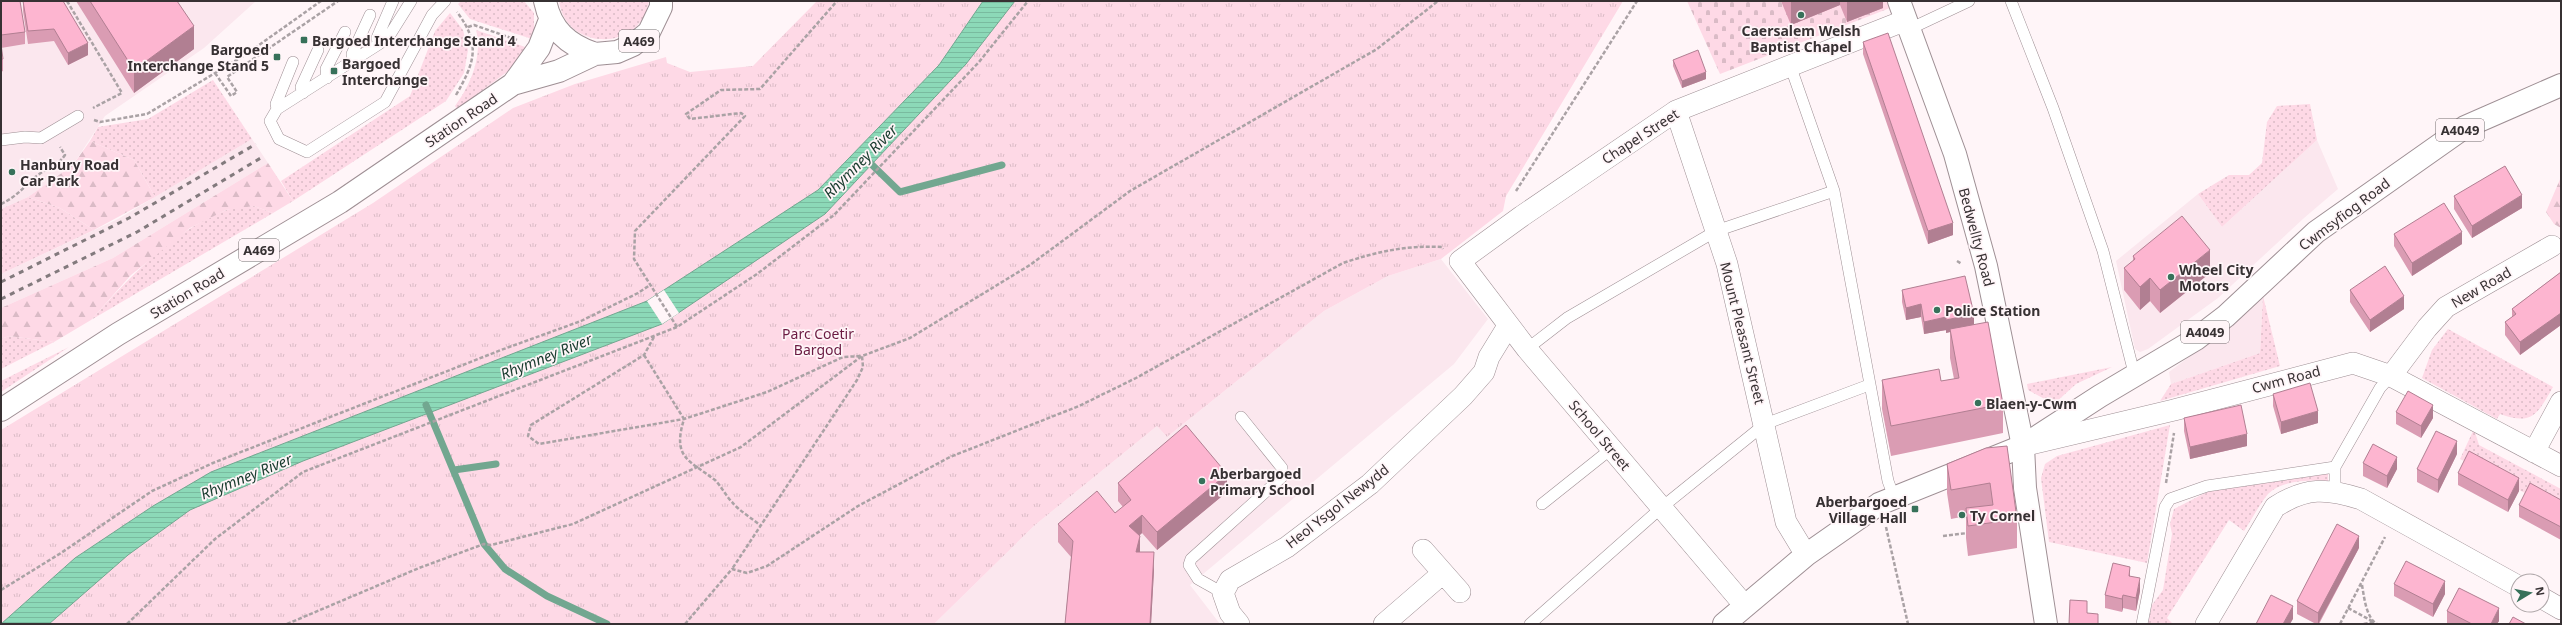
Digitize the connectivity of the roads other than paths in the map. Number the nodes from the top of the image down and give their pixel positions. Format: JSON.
{"nodes":[{"id":1,"x":393,"y":1,"type":"edge"},
{"id":2,"x":411,"y":1,"type":"edge"},
{"id":3,"x":444,"y":1,"type":"edge"},
{"id":4,"x":661,"y":1,"type":"edge"},
{"id":5,"x":1899,"y":1,"type":"edge"},
{"id":6,"x":1969,"y":1,"type":"edge"},
{"id":7,"x":2010,"y":1,"type":"edge"},
{"id":8,"x":548,"y":10,"type":"edge"},
{"id":9,"x":370,"y":14,"type":"dead end"},
{"id":10,"x":1907,"y":23,"type":"junction"},
{"id":11,"x":344,"y":32,"type":"dead end"},
{"id":12,"x":379,"y":44,"type":"junction"},
{"id":13,"x":318,"y":50,"type":"dead end"},
{"id":14,"x":595,"y":54,"type":"junction"},
{"id":15,"x":354,"y":60,"type":"junction"},
{"id":16,"x":293,"y":62,"type":"dead end"},
{"id":17,"x":1790,"y":65,"type":"junction"},
{"id":18,"x":327,"y":78,"type":"junction"},
{"id":19,"x":514,"y":84,"type":"junction"},
{"id":20,"x":2561,"y":85,"type":"edge"},
{"id":21,"x":303,"y":94,"type":"junction"},
{"id":22,"x":277,"y":109,"type":"junction"},
{"id":23,"x":1676,"y":111,"type":"junction"},
{"id":24,"x":78,"y":116,"type":"road end"},
{"id":25,"x":1,"y":140,"type":"edge"},
{"id":26,"x":1834,"y":191,"type":"junction"},
{"id":27,"x":1716,"y":232,"type":"junction"},
{"id":28,"x":2552,"y":246,"type":"dead end"},
{"id":29,"x":1460,"y":261,"type":"joint"},
{"id":30,"x":1508,"y":326,"type":"junction"},
{"id":31,"x":1527,"y":349,"type":"junction"},
{"id":32,"x":2391,"y":376,"type":"junction"},
{"id":33,"x":2135,"y":377,"type":"junction"},
{"id":34,"x":1869,"y":385,"type":"junction"},
{"id":35,"x":2561,"y":402,"type":"edge"},
{"id":36,"x":1,"y":410,"type":"edge"},
{"id":37,"x":1241,"y":417,"type":"dead end"},
{"id":38,"x":1765,"y":424,"type":"junction"},
{"id":39,"x":2023,"y":446,"type":"junction"},
{"id":40,"x":1611,"y":449,"type":"junction"},
{"id":41,"x":2534,"y":452,"type":"junction"},
{"id":42,"x":2561,"y":466,"type":"edge"},
{"id":43,"x":2335,"y":467,"type":"junction"},
{"id":44,"x":2335,"y":491,"type":"junction"},
{"id":45,"x":1887,"y":500,"type":"junction"},
{"id":46,"x":1542,"y":504,"type":"dead end"},
{"id":47,"x":1661,"y":508,"type":"junction"},
{"id":48,"x":1423,"y":550,"type":"dead end"},
{"id":49,"x":1806,"y":555,"type":"junction"},
{"id":50,"x":1443,"y":572,"type":"junction"},
{"id":51,"x":2510,"y":582,"type":"edge"},
{"id":52,"x":1460,"y":592,"type":"dead end"},
{"id":53,"x":1223,"y":593,"type":"junction"},
{"id":54,"x":2550,"y":603,"type":"edge"},
{"id":55,"x":1745,"y":606,"type":"junction"},
{"id":56,"x":2561,"y":609,"type":"edge"},
{"id":57,"x":1239,"y":624,"type":"edge"},
{"id":58,"x":1384,"y":624,"type":"edge"},
{"id":59,"x":1530,"y":624,"type":"edge"},
{"id":60,"x":1724,"y":624,"type":"edge"},
{"id":61,"x":2046,"y":624,"type":"edge"},
{"id":62,"x":2142,"y":624,"type":"edge"},
{"id":63,"x":2206,"y":624,"type":"edge"}],
"edges":[{"from":1,"to":12,"type":"lane"},
{"from":2,"to":12,"type":"lane"},
{"from":3,"to":22,"type":"lane"},
{"from":4,"to":14,"type":"main road","name":"Station Road","number":"A469"},
{"from":5,"to":10,"type":"main road","name":"Bedwellty Road"},
{"from":6,"to":10,"type":"lane"},
{"from":7,"to":33,"type":"lane"},
{"from":8,"to":14,"type":"main road","name":"Station Road","number":"A469"},
{"from":8,"to":19,"type":"main road","name":"Station Road","number":"A469"},
{"from":9,"to":15,"type":"lane"},
{"from":10,"to":17,"type":"street","name":"Chapel Street"},
{"from":10,"to":39,"type":"main road","name":"Bedwellty Road"},
{"from":11,"to":18,"type":"lane"},
{"from":12,"to":15,"type":"lane"},
{"from":13,"to":21,"type":"lane"},
{"from":14,"to":19,"type":"main road","name":"Station Road","number":"A469"},
{"from":15,"to":18,"type":"lane"},
{"from":16,"to":22,"type":"lane"},
{"from":17,"to":23,"type":"street","name":"Chapel Street"},
{"from":17,"to":26,"type":"lane"},
{"from":18,"to":21,"type":"lane"},
{"from":19,"to":36,"type":"main road","name":"Station Road","number":"A469"},
{"from":20,"to":33,"type":"main road","name":"Cwmsyfiog Road","number":"A4049"},
{"from":21,"to":22,"type":"lane"},
{"from":23,"to":27,"type":"street","name":"Mount Pleasant Street"},
{"from":23,"to":29,"type":"street","name":"Chapel Street"},
{"from":24,"to":25,"type":"lane"},
{"from":26,"to":27,"type":"lane"},
{"from":26,"to":34,"type":"lane"},
{"from":27,"to":31,"type":"lane"},
{"from":27,"to":38,"type":"street","name":"Mount Pleasant Street"},
{"from":28,"to":32,"type":"street","name":"New Road"},
{"from":29,"to":30,"type":"street","name":"School Street"},
{"from":30,"to":31,"type":"street","name":"School Street"},
{"from":30,"to":53,"type":"street","name":"Heol Ysgol Newydd"},
{"from":31,"to":40,"type":"street","name":"School Street"},
{"from":32,"to":39,"type":"street","name":"Cwm Road"},
{"from":32,"to":41,"type":"street","name":"Cwm Road"},
{"from":32,"to":43,"type":"lane"},
{"from":33,"to":39,"type":"main road","name":"Cwmsyfiog Road","number":"A4049"},
{"from":34,"to":38,"type":"lane"},
{"from":34,"to":45,"type":"lane"},
{"from":35,"to":41,"type":"street"},
{"from":37,"to":53,"type":"lane"},
{"from":38,"to":47,"type":"lane"},
{"from":38,"to":49,"type":"street","name":"Mount Pleasant Street"},
{"from":39,"to":45,"type":"main road","number":"A4049"},
{"from":39,"to":61,"type":"main road","name":"Bedwellty Road"},
{"from":40,"to":46,"type":"lane"},
{"from":40,"to":47,"type":"street","name":"School Street"},
{"from":41,"to":42,"type":"street","name":"Cwm Road"},
{"from":43,"to":44,"type":"lane"},
{"from":43,"to":62,"type":"lane"},
{"from":44,"to":51,"type":"street"},
{"from":44,"to":63,"type":"street"},
{"from":45,"to":49,"type":"main road","number":"A4049"},
{"from":47,"to":55,"type":"street","name":"School Street"},
{"from":47,"to":59,"type":"lane"},
{"from":48,"to":50,"type":"street"},
{"from":49,"to":55,"type":"main road","number":"A4049"},
{"from":50,"to":52,"type":"street"},
{"from":50,"to":58,"type":"street"},
{"from":53,"to":57,"type":"street"},
{"from":54,"to":56,"type":"street"},
{"from":55,"to":60,"type":"main road","number":"A4049"}]}
